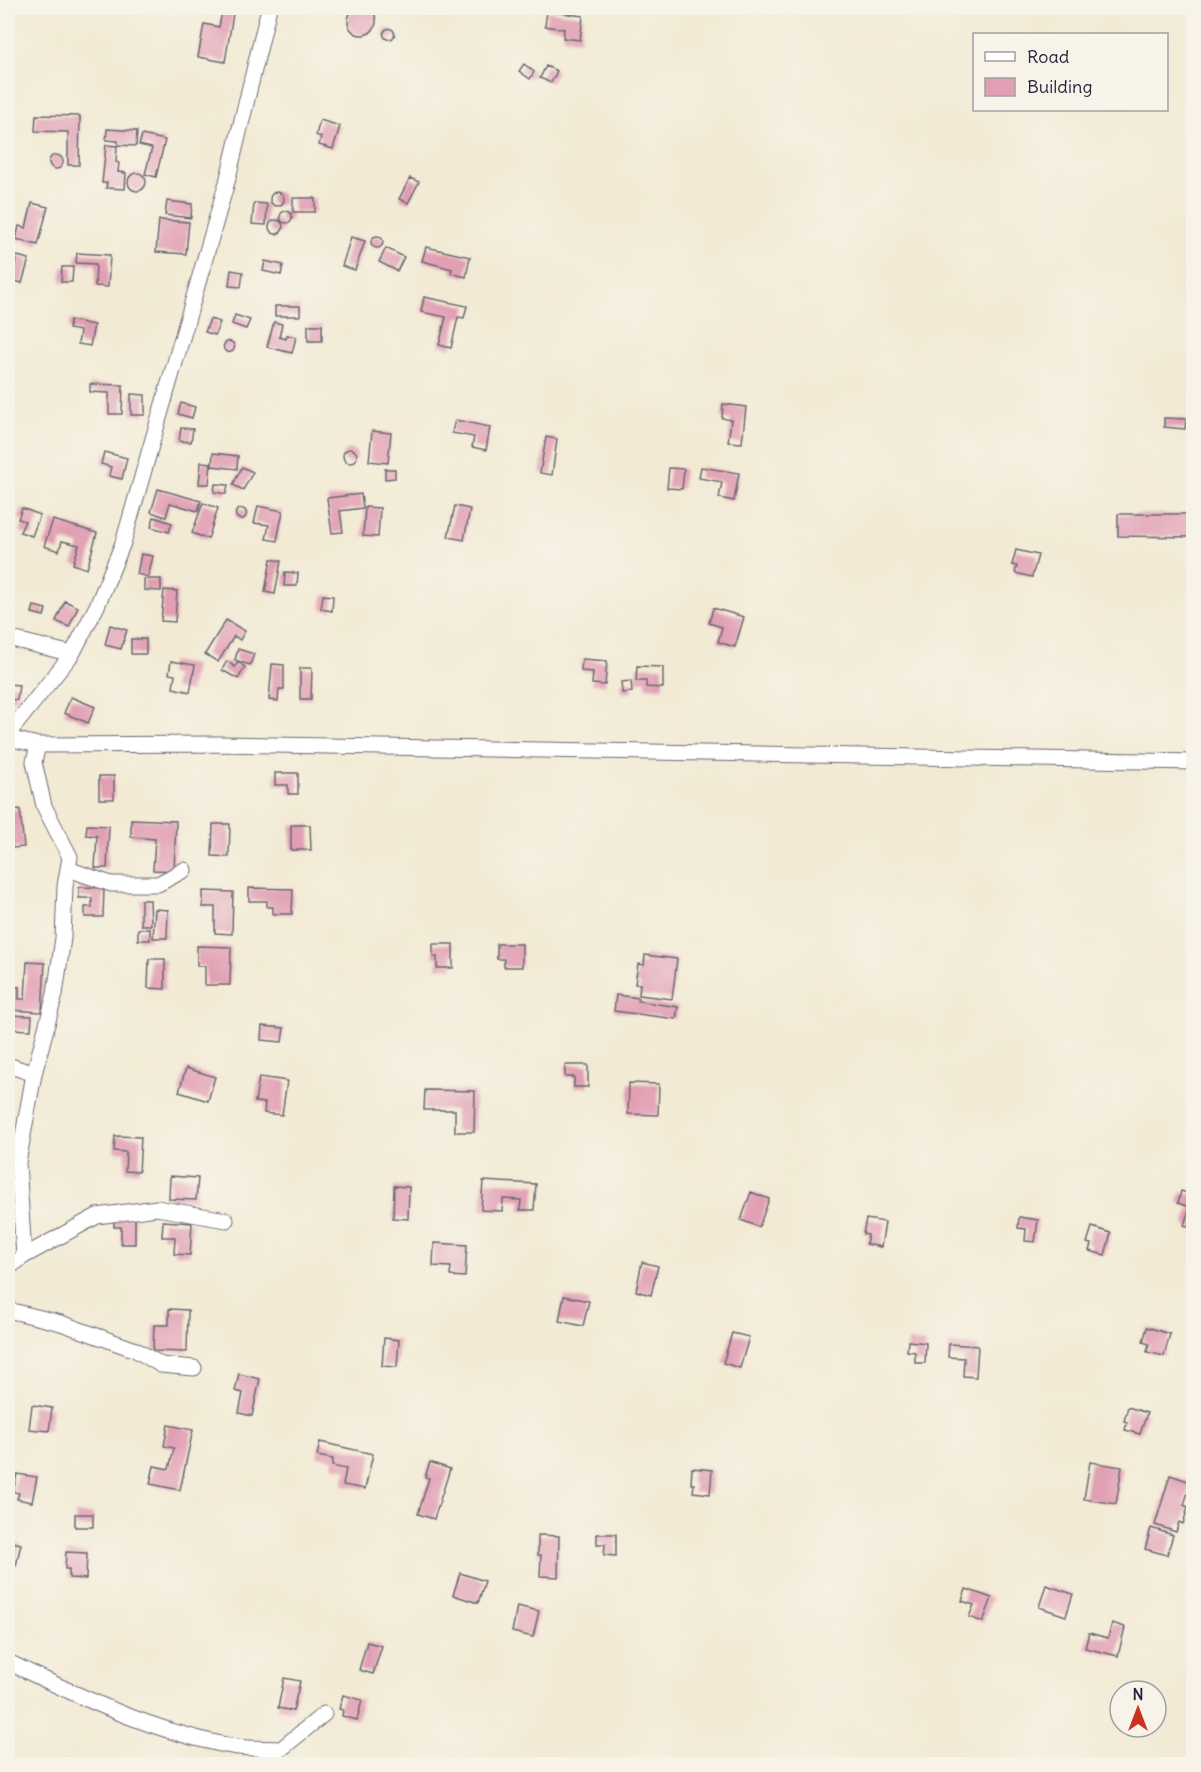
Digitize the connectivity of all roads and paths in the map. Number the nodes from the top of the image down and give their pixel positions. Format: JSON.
{"nodes":[{"id":1,"x":269,"y":8,"type":"edge"},
{"id":2,"x":8,"y":638,"type":"edge"},
{"id":3,"x":72,"y":654,"type":"junction"},
{"id":4,"x":8,"y":736,"type":"edge"},
{"id":5,"x":38,"y":746,"type":"junction"},
{"id":6,"x":1194,"y":762,"type":"edge"},
{"id":7,"x":68,"y":869,"type":"junction"},
{"id":8,"x":184,"y":870,"type":"dead end"},
{"id":9,"x":8,"y":1065,"type":"edge"},
{"id":10,"x":34,"y":1074,"type":"junction"},
{"id":11,"x":226,"y":1220,"type":"dead end"},
{"id":12,"x":24,"y":1256,"type":"junction"},
{"id":13,"x":8,"y":1268,"type":"edge"},
{"id":14,"x":8,"y":1310,"type":"edge"},
{"id":15,"x":194,"y":1368,"type":"dead end"},
{"id":16,"x":8,"y":1662,"type":"edge"},
{"id":17,"x":324,"y":1714,"type":"dead end"}],
"edges":[{"from":1,"to":3,"type":"street"},
{"from":2,"to":3,"type":"street"},
{"from":3,"to":4,"type":"street"},
{"from":4,"to":5,"type":"street"},
{"from":5,"to":6,"type":"street"},
{"from":5,"to":7,"type":"street"},
{"from":7,"to":8,"type":"street"},
{"from":7,"to":10,"type":"street"},
{"from":9,"to":10,"type":"street"},
{"from":10,"to":12,"type":"street"},
{"from":11,"to":12,"type":"street"},
{"from":12,"to":13,"type":"street"},
{"from":14,"to":15,"type":"street"},
{"from":16,"to":17,"type":"street"}]}
